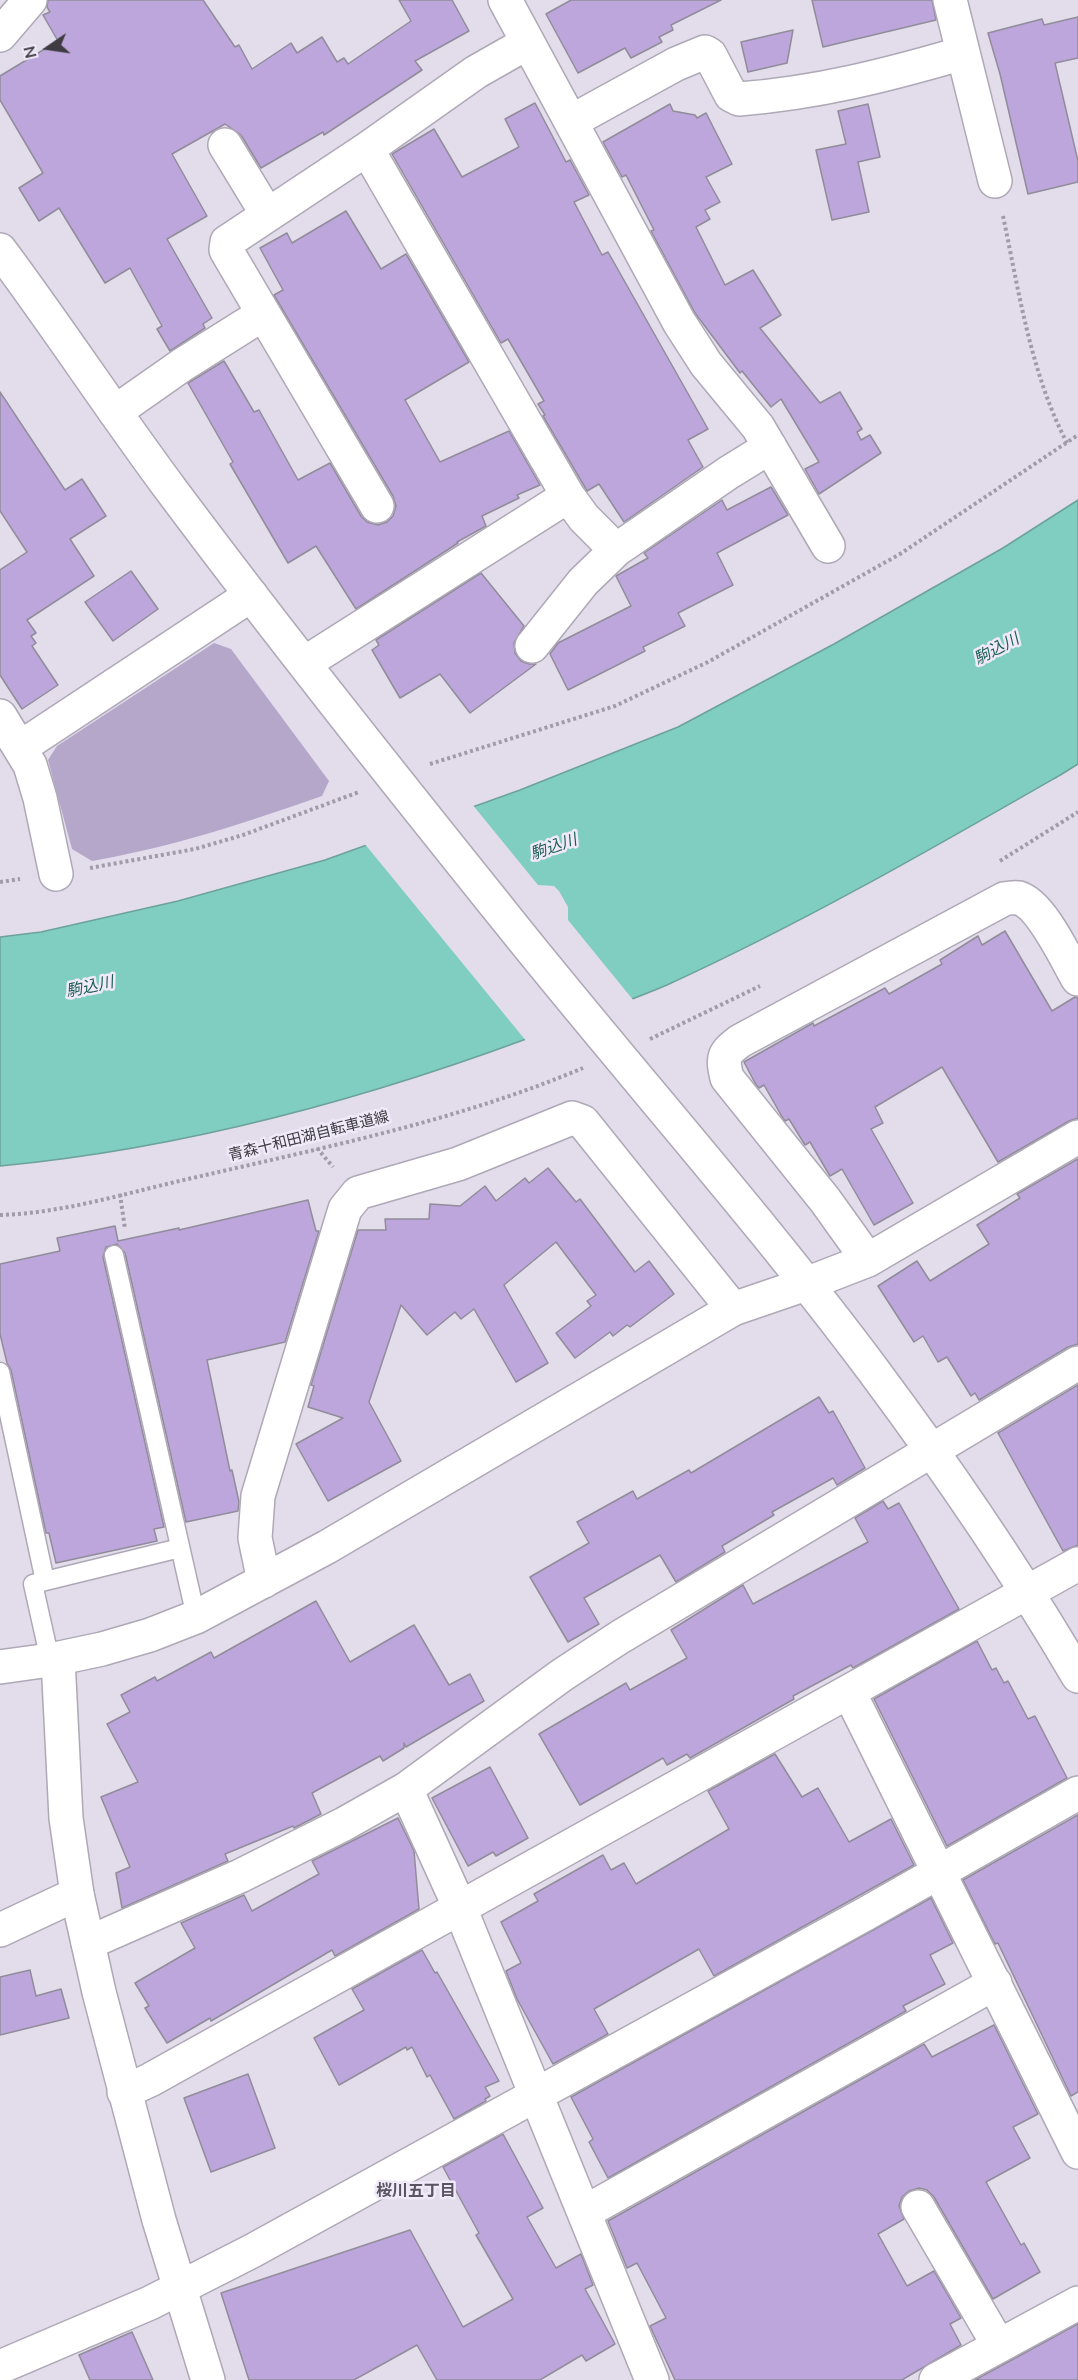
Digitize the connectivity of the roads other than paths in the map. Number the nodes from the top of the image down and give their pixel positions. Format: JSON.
{"nodes":[{"id":1,"x":30,"y":0,"type":"edge"},
{"id":2,"x":505,"y":0,"type":"edge"},
{"id":3,"x":950,"y":0,"type":"edge"},
{"id":4,"x":0,"y":35,"type":"edge"},
{"id":5,"x":527,"y":43,"type":"junction"},
{"id":6,"x":963,"y":53,"type":"junction"},
{"id":7,"x":572,"y":121,"type":"junction"},
{"id":8,"x":225,"y":145,"type":"dead end"},
{"id":9,"x":367,"y":149,"type":"junction"},
{"id":10,"x":995,"y":181,"type":"road end"},
{"id":11,"x":267,"y":214,"type":"junction"},
{"id":12,"x":0,"y":250,"type":"edge"},
{"id":13,"x":263,"y":314,"type":"junction"},
{"id":14,"x":115,"y":412,"type":"junction"},
{"id":15,"x":770,"y":447,"type":"junction"},
{"id":16,"x":568,"y":496,"type":"junction"},
{"id":17,"x":377,"y":506,"type":"dead end"},
{"id":18,"x":828,"y":546,"type":"dead end"},
{"id":19,"x":616,"y":550,"type":"junction"},
{"id":20,"x":251,"y":595,"type":"junction"},
{"id":21,"x":532,"y":646,"type":"dead end"},
{"id":22,"x":305,"y":663,"type":"junction"},
{"id":23,"x":0,"y":716,"type":"edge"},
{"id":24,"x":21,"y":747,"type":"junction"},
{"id":25,"x":56,"y":874,"type":"road end"},
{"id":26,"x":1078,"y":979,"type":"edge"},
{"id":27,"x":1078,"y":1137,"type":"edge"},
{"id":28,"x":114,"y":1255,"type":"dead end"},
{"id":29,"x":867,"y":1260,"type":"junction"},
{"id":30,"x":806,"y":1284,"type":"junction"},
{"id":31,"x":733,"y":1309,"type":"junction"},
{"id":32,"x":1078,"y":1363,"type":"edge"},
{"id":33,"x":0,"y":1372,"type":"edge"},
{"id":34,"x":931,"y":1450,"type":"junction"},
{"id":35,"x":180,"y":1548,"type":"junction"},
{"id":36,"x":1078,"y":1564,"type":"edge"},
{"id":37,"x":45,"y":1581,"type":"junction"},
{"id":38,"x":264,"y":1581,"type":"junction"},
{"id":39,"x":1027,"y":1591,"type":"junction"},
{"id":40,"x":196,"y":1617,"type":"junction"},
{"id":41,"x":54,"y":1660,"type":"junction"},
{"id":42,"x":0,"y":1667,"type":"edge"},
{"id":43,"x":1078,"y":1676,"type":"edge"},
{"id":44,"x":849,"y":1692,"type":"junction"},
{"id":45,"x":406,"y":1790,"type":"junction"},
{"id":46,"x":1078,"y":1793,"type":"edge"},
{"id":47,"x":938,"y":1871,"type":"junction"},
{"id":48,"x":77,"y":1894,"type":"junction"},
{"id":49,"x":460,"y":1908,"type":"junction"},
{"id":50,"x":0,"y":1930,"type":"edge"},
{"id":51,"x":88,"y":1943,"type":"junction"},
{"id":52,"x":995,"y":1983,"type":"junction"},
{"id":53,"x":124,"y":2092,"type":"junction"},
{"id":54,"x":534,"y":2095,"type":"junction"},
{"id":55,"x":1078,"y":2152,"type":"edge"},
{"id":56,"x":918,"y":2207,"type":"dead end"},
{"id":57,"x":585,"y":2212,"type":"junction"},
{"id":58,"x":178,"y":2289,"type":"junction"},
{"id":59,"x":1078,"y":2303,"type":"edge"},
{"id":60,"x":999,"y":2346,"type":"junction"},
{"id":61,"x":0,"y":2367,"type":"edge"},
{"id":62,"x":208,"y":2380,"type":"edge"},
{"id":63,"x":652,"y":2380,"type":"edge"},
{"id":64,"x":936,"y":2380,"type":"edge"}],
"edges":[{"from":1,"to":4,"type":"street"},
{"from":2,"to":5,"type":"street"},
{"from":3,"to":6,"type":"street"},
{"from":5,"to":7,"type":"street"},
{"from":5,"to":9,"type":"street"},
{"from":6,"to":7,"type":"street"},
{"from":6,"to":10,"type":"street"},
{"from":7,"to":15,"type":"street"},
{"from":8,"to":11,"type":"street"},
{"from":9,"to":11,"type":"street"},
{"from":9,"to":16,"type":"street"},
{"from":11,"to":13,"type":"street"},
{"from":12,"to":14,"type":"street"},
{"from":13,"to":14,"type":"street"},
{"from":13,"to":17,"type":"street"},
{"from":14,"to":20,"type":"street"},
{"from":15,"to":18,"type":"street"},
{"from":15,"to":19,"type":"street"},
{"from":16,"to":19,"type":"street"},
{"from":16,"to":22,"type":"street"},
{"from":19,"to":21,"type":"street"},
{"from":20,"to":22,"type":"street"},
{"from":20,"to":24,"type":"street"},
{"from":22,"to":30,"type":"street"},
{"from":23,"to":24,"type":"street"},
{"from":24,"to":25,"type":"street"},
{"from":26,"to":29,"type":"street"},
{"from":27,"to":29,"type":"street"},
{"from":28,"to":35,"type":"lane"},
{"from":29,"to":30,"type":"street"},
{"from":30,"to":31,"type":"street"},
{"from":30,"to":34,"type":"street"},
{"from":31,"to":38,"type":"street"},
{"from":31,"to":38,"type":"street"},
{"from":32,"to":34,"type":"street"},
{"from":33,"to":37,"type":"lane"},
{"from":34,"to":39,"type":"street"},
{"from":34,"to":45,"type":"street"},
{"from":35,"to":37,"type":"lane"},
{"from":35,"to":40,"type":"lane"},
{"from":36,"to":39,"type":"street"},
{"from":37,"to":41,"type":"lane"},
{"from":38,"to":40,"type":"street"},
{"from":39,"to":43,"type":"street"},
{"from":39,"to":44,"type":"street"},
{"from":40,"to":41,"type":"street"},
{"from":41,"to":42,"type":"street"},
{"from":41,"to":48,"type":"street"},
{"from":44,"to":47,"type":"street"},
{"from":44,"to":49,"type":"street"},
{"from":45,"to":49,"type":"street"},
{"from":45,"to":51,"type":"street"},
{"from":46,"to":47,"type":"street"},
{"from":47,"to":52,"type":"street"},
{"from":47,"to":54,"type":"street"},
{"from":48,"to":50,"type":"street"},
{"from":48,"to":51,"type":"street"},
{"from":49,"to":53,"type":"street"},
{"from":49,"to":54,"type":"street"},
{"from":51,"to":53,"type":"street"},
{"from":52,"to":55,"type":"street"},
{"from":52,"to":57,"type":"street"},
{"from":53,"to":58,"type":"street"},
{"from":54,"to":57,"type":"street"},
{"from":54,"to":58,"type":"street"},
{"from":56,"to":60,"type":"street"},
{"from":57,"to":63,"type":"street"},
{"from":58,"to":61,"type":"street"},
{"from":58,"to":62,"type":"street"},
{"from":59,"to":60,"type":"street"},
{"from":60,"to":64,"type":"street"}]}
